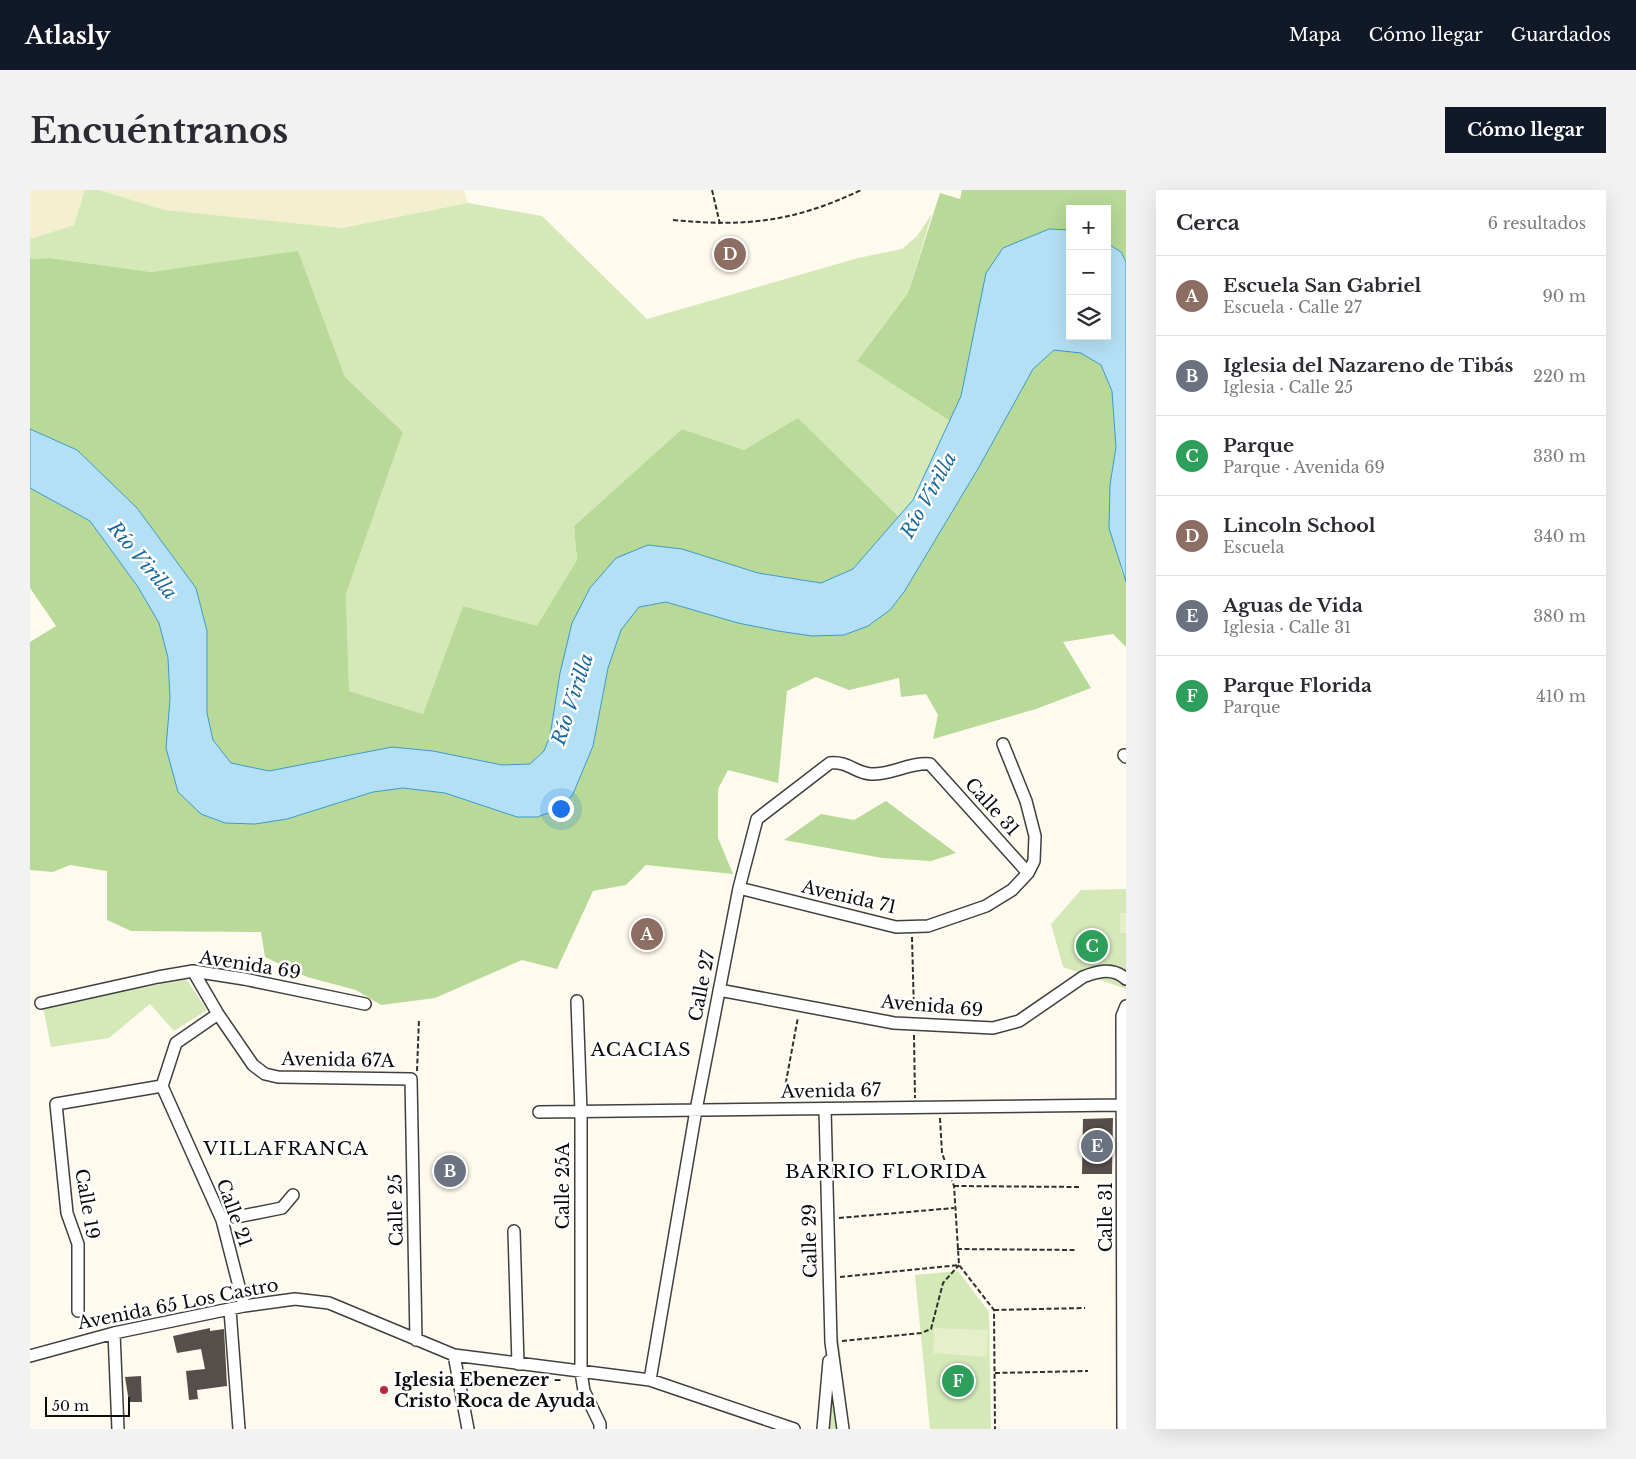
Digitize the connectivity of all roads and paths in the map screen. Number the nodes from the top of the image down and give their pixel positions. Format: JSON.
{"nodes":[{"id":1,"x":712,"y":190,"type":"edge"},
{"id":2,"x":861,"y":190,"type":"edge"},
{"id":3,"x":673,"y":220,"type":"dead end"},
{"id":4,"x":720,"y":224,"type":"junction"},
{"id":5,"x":1003,"y":744,"type":"dead end"},
{"id":6,"x":930,"y":764,"type":"joint"},
{"id":7,"x":1028,"y":873,"type":"junction"},
{"id":8,"x":739,"y":888,"type":"junction"},
{"id":9,"x":193,"y":972,"type":"junction"},
{"id":10,"x":1126,"y":979,"type":"edge"},
{"id":11,"x":719,"y":990,"type":"junction"},
{"id":12,"x":576,"y":1001,"type":"dead end"},
{"id":13,"x":41,"y":1003,"type":"dead end"},
{"id":14,"x":365,"y":1004,"type":"dead end"},
{"id":15,"x":800,"y":1004,"type":"junction"},
{"id":16,"x":1126,"y":1006,"type":"edge"},
{"id":17,"x":218,"y":1014,"type":"junction"},
{"id":18,"x":419,"y":1019,"type":"dead end"},
{"id":19,"x":411,"y":1079,"type":"junction"},
{"id":20,"x":162,"y":1086,"type":"junction"},
{"id":21,"x":1124,"y":1105,"type":"junction"},
{"id":22,"x":939,"y":1107,"type":"junction"},
{"id":23,"x":781,"y":1109,"type":"junction"},
{"id":24,"x":825,"y":1109,"type":"junction"},
{"id":25,"x":696,"y":1110,"type":"junction"},
{"id":26,"x":539,"y":1112,"type":"dead end"},
{"id":27,"x":581,"y":1112,"type":"junction"},
{"id":28,"x":954,"y":1186,"type":"junction"},
{"id":29,"x":1080,"y":1188,"type":"dead end"},
{"id":30,"x":293,"y":1195,"type":"dead end"},
{"id":31,"x":954,"y":1208,"type":"junction"},
{"id":32,"x":826,"y":1219,"type":"junction"},
{"id":33,"x":222,"y":1220,"type":"junction"},
{"id":34,"x":514,"y":1231,"type":"dead end"},
{"id":35,"x":957,"y":1249,"type":"junction"},
{"id":36,"x":1076,"y":1250,"type":"dead end"},
{"id":37,"x":959,"y":1265,"type":"junction"},
{"id":38,"x":828,"y":1278,"type":"junction"},
{"id":39,"x":244,"y":1306,"type":"junction"},
{"id":40,"x":1085,"y":1308,"type":"dead end"},
{"id":41,"x":230,"y":1310,"type":"junction"},
{"id":42,"x":994,"y":1310,"type":"junction"},
{"id":43,"x":78,"y":1311,"type":"dead end"},
{"id":44,"x":114,"y":1333,"type":"junction"},
{"id":45,"x":416,"y":1340,"type":"junction"},
{"id":46,"x":831,"y":1342,"type":"junction"},
{"id":47,"x":454,"y":1355,"type":"junction"},
{"id":48,"x":30,"y":1356,"type":"edge"},
{"id":49,"x":518,"y":1364,"type":"junction"},
{"id":50,"x":1088,"y":1371,"type":"dead end"},
{"id":51,"x":581,"y":1372,"type":"junction"},
{"id":52,"x":995,"y":1373,"type":"junction"},
{"id":53,"x":650,"y":1380,"type":"junction"},
{"id":54,"x":118,"y":1429,"type":"edge"},
{"id":55,"x":239,"y":1429,"type":"edge"},
{"id":56,"x":468,"y":1429,"type":"edge"},
{"id":57,"x":600,"y":1429,"type":"edge"},
{"id":58,"x":794,"y":1429,"type":"edge"},
{"id":59,"x":823,"y":1429,"type":"edge"},
{"id":60,"x":844,"y":1429,"type":"edge"},
{"id":61,"x":994,"y":1429,"type":"edge"},
{"id":62,"x":1122,"y":1429,"type":"edge"}],
"edges":[{"from":1,"to":4,"type":"path"},
{"from":2,"to":4,"type":"path"},
{"from":3,"to":4,"type":"path"},
{"from":5,"to":7,"type":"street"},
{"from":6,"to":7,"type":"street","name":"Calle 31"},
{"from":6,"to":8,"type":"street","name":"Calle 27"},
{"from":7,"to":8,"type":"street","name":"Avenida 71"},
{"from":8,"to":11,"type":"street","name":"Calle 27"},
{"from":9,"to":13,"type":"street","name":"Avenida 69"},
{"from":9,"to":14,"type":"street","name":"Avenida 69"},
{"from":9,"to":17,"type":"street"},
{"from":10,"to":15,"type":"street","name":"Avenida 69"},
{"from":11,"to":15,"type":"street","name":"Avenida 69"},
{"from":11,"to":25,"type":"street","name":"Calle 27"},
{"from":12,"to":27,"type":"street","name":"Calle 25A"},
{"from":15,"to":23,"type":"path"},
{"from":16,"to":21,"type":"street","name":"Calle 31"},
{"from":17,"to":19,"type":"street","name":"Avenida 67A"},
{"from":17,"to":20,"type":"street"},
{"from":18,"to":19,"type":"path"},
{"from":19,"to":45,"type":"street","name":"Calle 25"},
{"from":20,"to":33,"type":"street","name":"Calle 21"},
{"from":20,"to":43,"type":"street","name":"Calle 19"},
{"from":21,"to":22,"type":"street","name":"Avenida 67"},
{"from":21,"to":62,"type":"street","name":"Calle 31"},
{"from":22,"to":24,"type":"street","name":"Avenida 67"},
{"from":22,"to":28,"type":"path"},
{"from":23,"to":24,"type":"street","name":"Avenida 67"},
{"from":23,"to":25,"type":"street","name":"Avenida 67"},
{"from":24,"to":32,"type":"street","name":"Calle 29"},
{"from":25,"to":27,"type":"street","name":"Avenida 67"},
{"from":25,"to":53,"type":"street","name":"Calle 27"},
{"from":26,"to":27,"type":"street","name":"Avenida 67"},
{"from":27,"to":51,"type":"street","name":"Calle 25A"},
{"from":28,"to":29,"type":"path"},
{"from":28,"to":31,"type":"path"},
{"from":30,"to":33,"type":"street"},
{"from":31,"to":32,"type":"path"},
{"from":31,"to":35,"type":"path"},
{"from":32,"to":38,"type":"street","name":"Calle 29"},
{"from":33,"to":39,"type":"street","name":"Calle 21"},
{"from":34,"to":49,"type":"street"},
{"from":35,"to":36,"type":"path"},
{"from":35,"to":37,"type":"path"},
{"from":37,"to":38,"type":"path"},
{"from":37,"to":42,"type":"path"},
{"from":37,"to":46,"type":"path"},
{"from":38,"to":46,"type":"street","name":"Calle 29"},
{"from":39,"to":41,"type":"street","name":"Avenida 65 Los Castro"},
{"from":39,"to":45,"type":"street","name":"Avenida 65 Los Castro"},
{"from":40,"to":42,"type":"path"},
{"from":41,"to":44,"type":"street","name":"Avenida 65 Los Castro"},
{"from":41,"to":55,"type":"street"},
{"from":42,"to":52,"type":"path"},
{"from":44,"to":48,"type":"street","name":"Avenida 65 Los Castro"},
{"from":44,"to":54,"type":"street"},
{"from":45,"to":47,"type":"street","name":"Avenida 65 Los Castro"},
{"from":46,"to":59,"type":"street","name":"Calle 29"},
{"from":46,"to":60,"type":"street","name":"Calle 29"},
{"from":47,"to":49,"type":"street","name":"Avenida 65 Los Castro"},
{"from":47,"to":56,"type":"street"},
{"from":49,"to":51,"type":"street","name":"Avenida 65 Los Castro"},
{"from":50,"to":52,"type":"path"},
{"from":51,"to":53,"type":"street","name":"Avenida 65 Los Castro"},
{"from":51,"to":57,"type":"street","name":"Calle 25A"},
{"from":52,"to":61,"type":"path"},
{"from":53,"to":58,"type":"street","name":"Avenida 65 Los Castro"}]}
